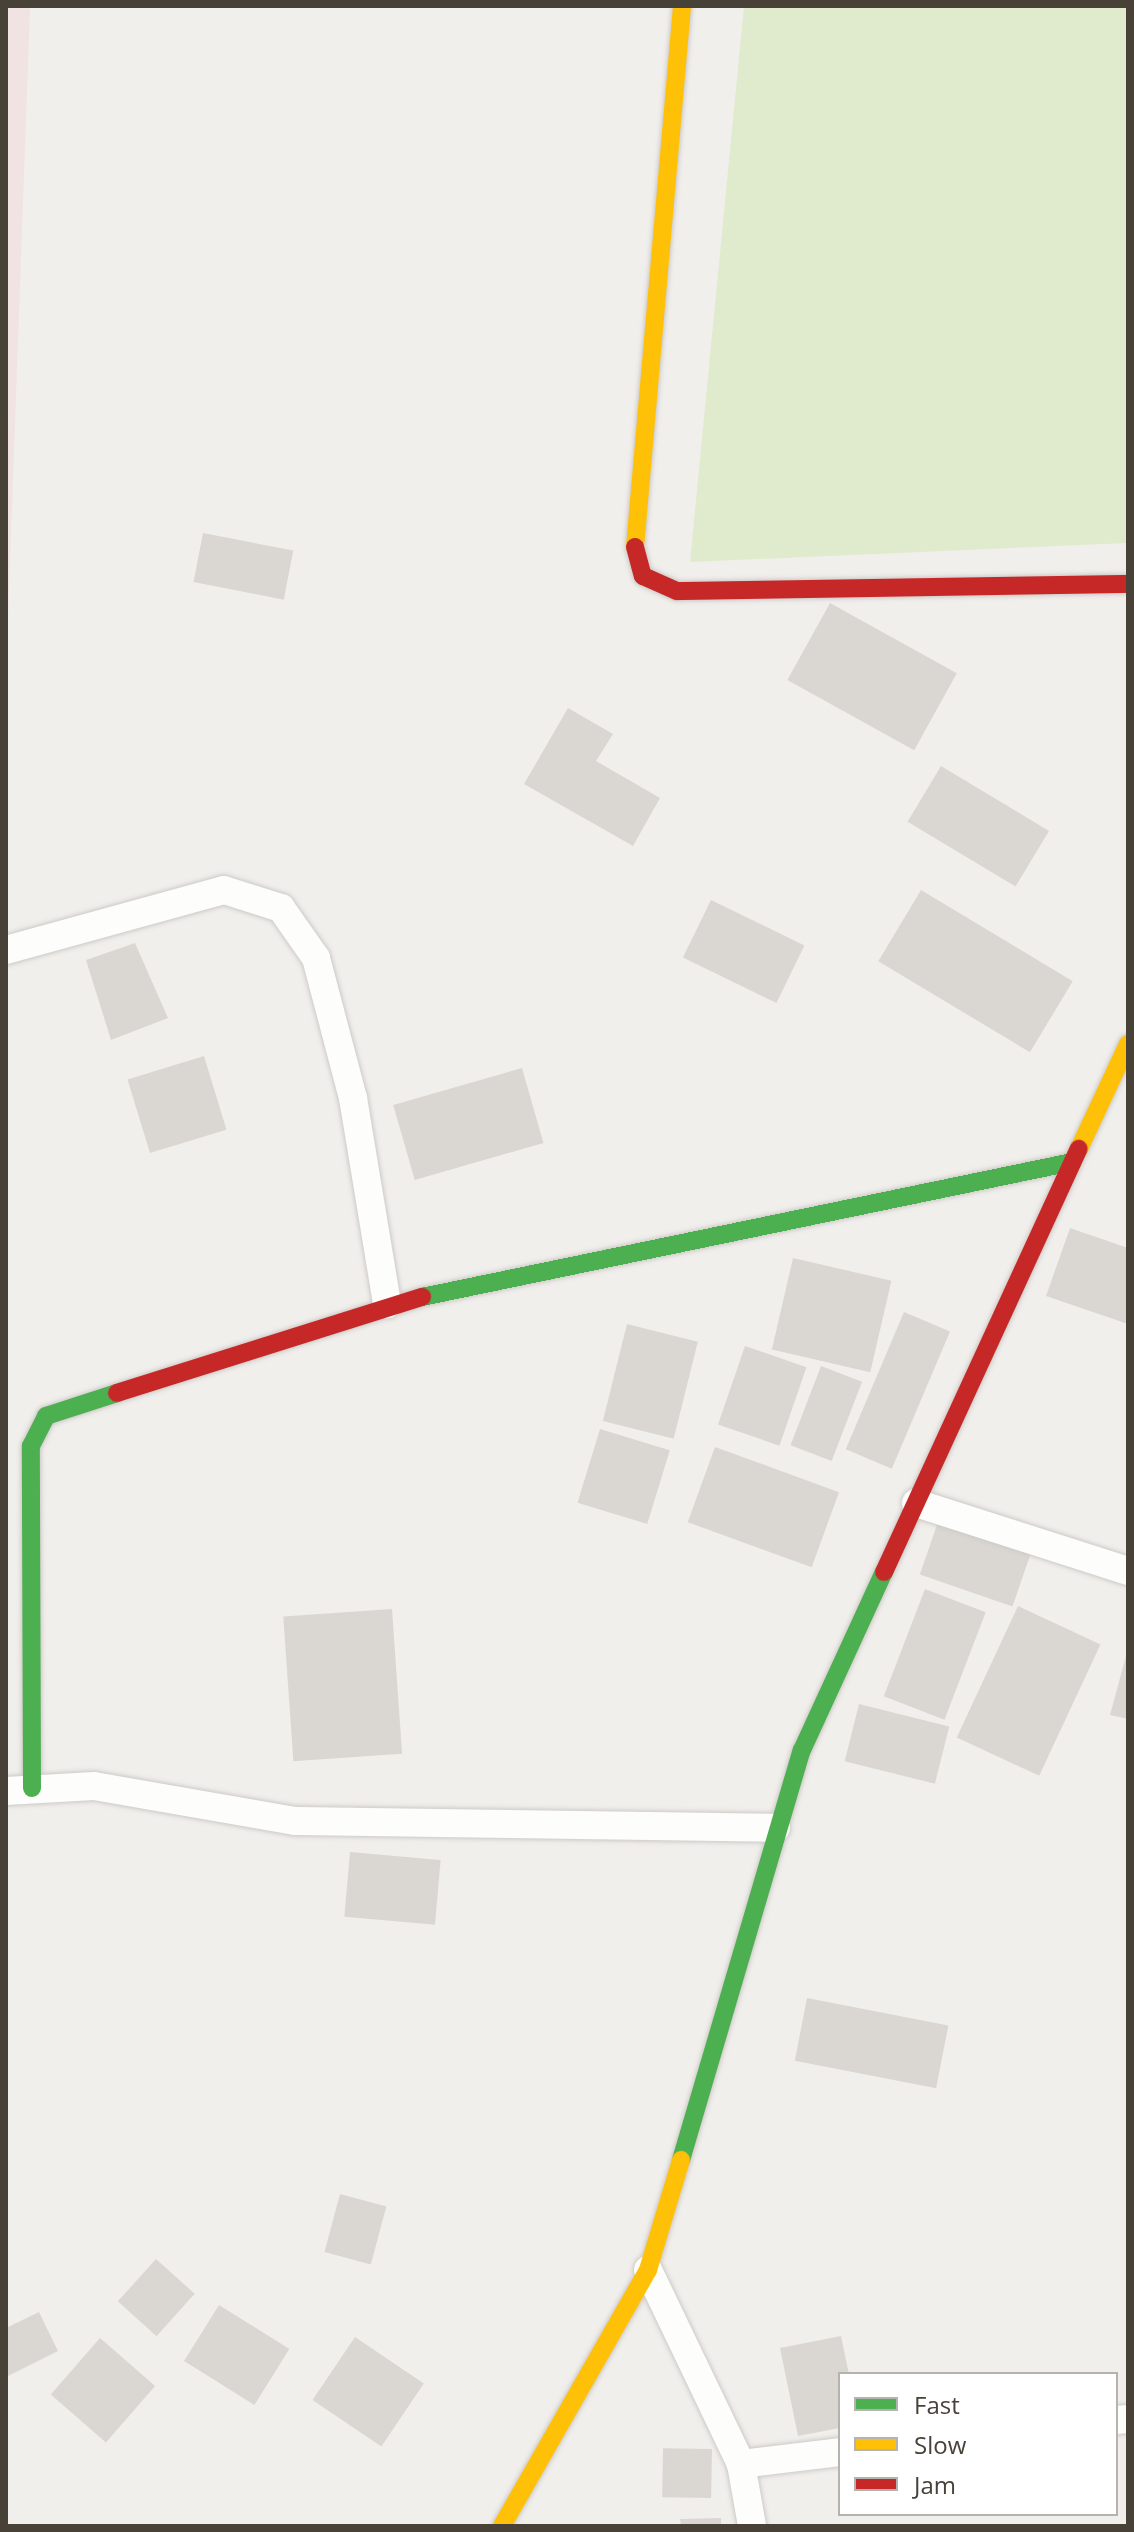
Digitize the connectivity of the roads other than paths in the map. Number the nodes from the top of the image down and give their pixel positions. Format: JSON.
{"nodes":[{"id":1,"x":682,"y":6,"type":"edge"},
{"id":2,"x":1128,"y":584,"type":"edge"},
{"id":3,"x":6,"y":950,"type":"edge"},
{"id":4,"x":1128,"y":1044,"type":"edge"},
{"id":5,"x":1121,"y":1072,"type":"edge"},
{"id":6,"x":1072,"y":1162,"type":"junction"},
{"id":7,"x":387,"y":1304,"type":"junction"},
{"id":8,"x":916,"y":1503,"type":"junction"},
{"id":9,"x":1128,"y":1571,"type":"edge"},
{"id":10,"x":19,"y":1789,"type":"edge"},
{"id":11,"x":776,"y":1828,"type":"junction"},
{"id":12,"x":648,"y":2270,"type":"junction"},
{"id":13,"x":838,"y":2452,"type":"edge"},
{"id":14,"x":741,"y":2464,"type":"junction"},
{"id":15,"x":502,"y":2526,"type":"edge"},
{"id":16,"x":752,"y":2526,"type":"edge"}],
"edges":[{"from":1,"to":2,"type":"street"},
{"from":3,"to":7,"type":"street"},
{"from":4,"to":5,"type":"street"},
{"from":5,"to":6,"type":"street"},
{"from":6,"to":7,"type":"street"},
{"from":6,"to":8,"type":"street"},
{"from":7,"to":10,"type":"street"},
{"from":8,"to":9,"type":"street"},
{"from":8,"to":11,"type":"street"},
{"from":10,"to":11,"type":"street"},
{"from":11,"to":12,"type":"street"},
{"from":12,"to":14,"type":"street"},
{"from":12,"to":15,"type":"street"},
{"from":13,"to":14,"type":"street"},
{"from":14,"to":16,"type":"street"}]}
